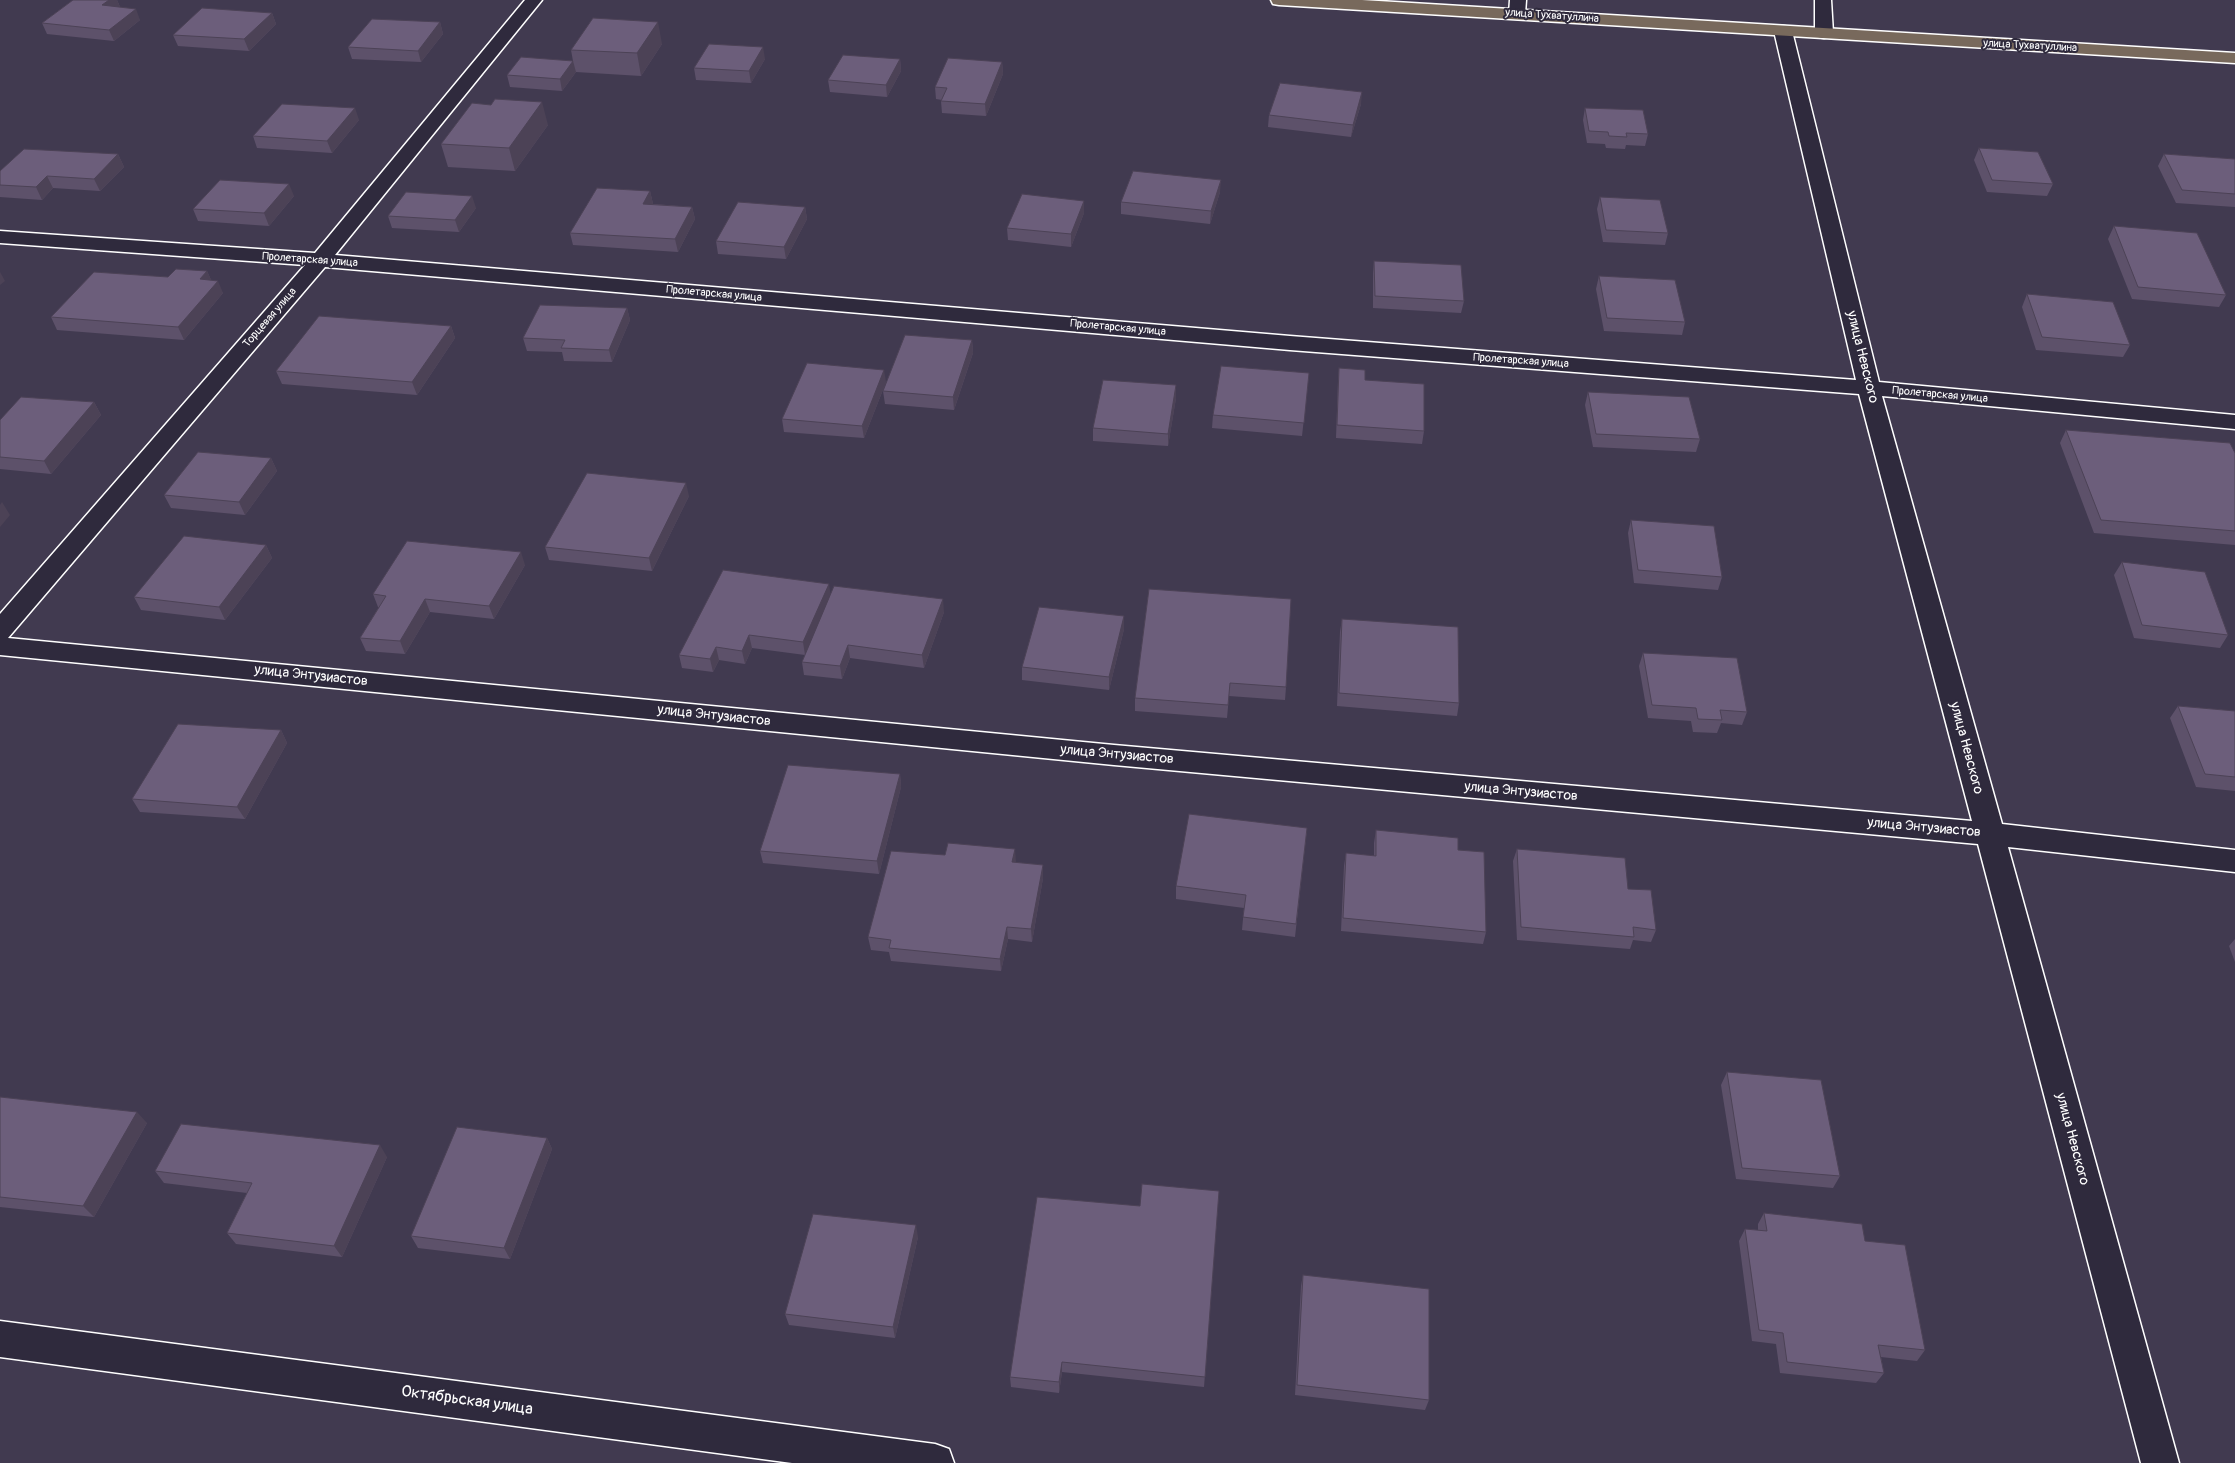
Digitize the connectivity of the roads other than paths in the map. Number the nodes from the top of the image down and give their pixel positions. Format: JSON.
{"nodes":[{"id":1,"x":534,"y":0,"type":"edge"},
{"id":2,"x":1279,"y":0,"type":"edge"},
{"id":3,"x":1823,"y":0,"type":"edge"},
{"id":4,"x":1517,"y":7,"type":"edge"},
{"id":5,"x":1783,"y":31,"type":"junction"},
{"id":6,"x":1824,"y":33,"type":"junction"},
{"id":7,"x":2235,"y":58,"type":"edge"},
{"id":8,"x":0,"y":236,"type":"edge"},
{"id":9,"x":320,"y":260,"type":"junction"},
{"id":10,"x":1869,"y":388,"type":"junction"},
{"id":11,"x":2235,"y":422,"type":"edge"},
{"id":12,"x":0,"y":631,"type":"edge"},
{"id":13,"x":0,"y":646,"type":"edge"},
{"id":14,"x":1989,"y":834,"type":"junction"},
{"id":15,"x":2235,"y":861,"type":"edge"},
{"id":16,"x":0,"y":1339,"type":"edge"},
{"id":17,"x":935,"y":1463,"type":"edge"},
{"id":18,"x":2160,"y":1463,"type":"edge"}],
"edges":[{"from":1,"to":9,"type":"street","name":"Торцевая улица"},
{"from":2,"to":4,"type":"main road","name":"улица Тухватуллина"},
{"from":3,"to":6,"type":"street"},
{"from":4,"to":5,"type":"main road","name":"улица Тухватуллина"},
{"from":5,"to":6,"type":"main road","name":"улица Тухватуллина"},
{"from":5,"to":10,"type":"street","name":"улица Невского"},
{"from":6,"to":7,"type":"main road","name":"улица Тухватуллина"},
{"from":8,"to":9,"type":"street","name":"Пролетарская улица"},
{"from":9,"to":10,"type":"street","name":"Пролетарская улица"},
{"from":9,"to":12,"type":"street","name":"Торцевая улица"},
{"from":10,"to":11,"type":"street","name":"Пролетарская улица"},
{"from":10,"to":14,"type":"street","name":"улица Невского"},
{"from":13,"to":14,"type":"street","name":"улица Энтузиастов"},
{"from":14,"to":15,"type":"street","name":"улица Энтузиастов"},
{"from":14,"to":18,"type":"street","name":"улица Невского"},
{"from":16,"to":17,"type":"street","name":"Октябрьская улица"}]}
